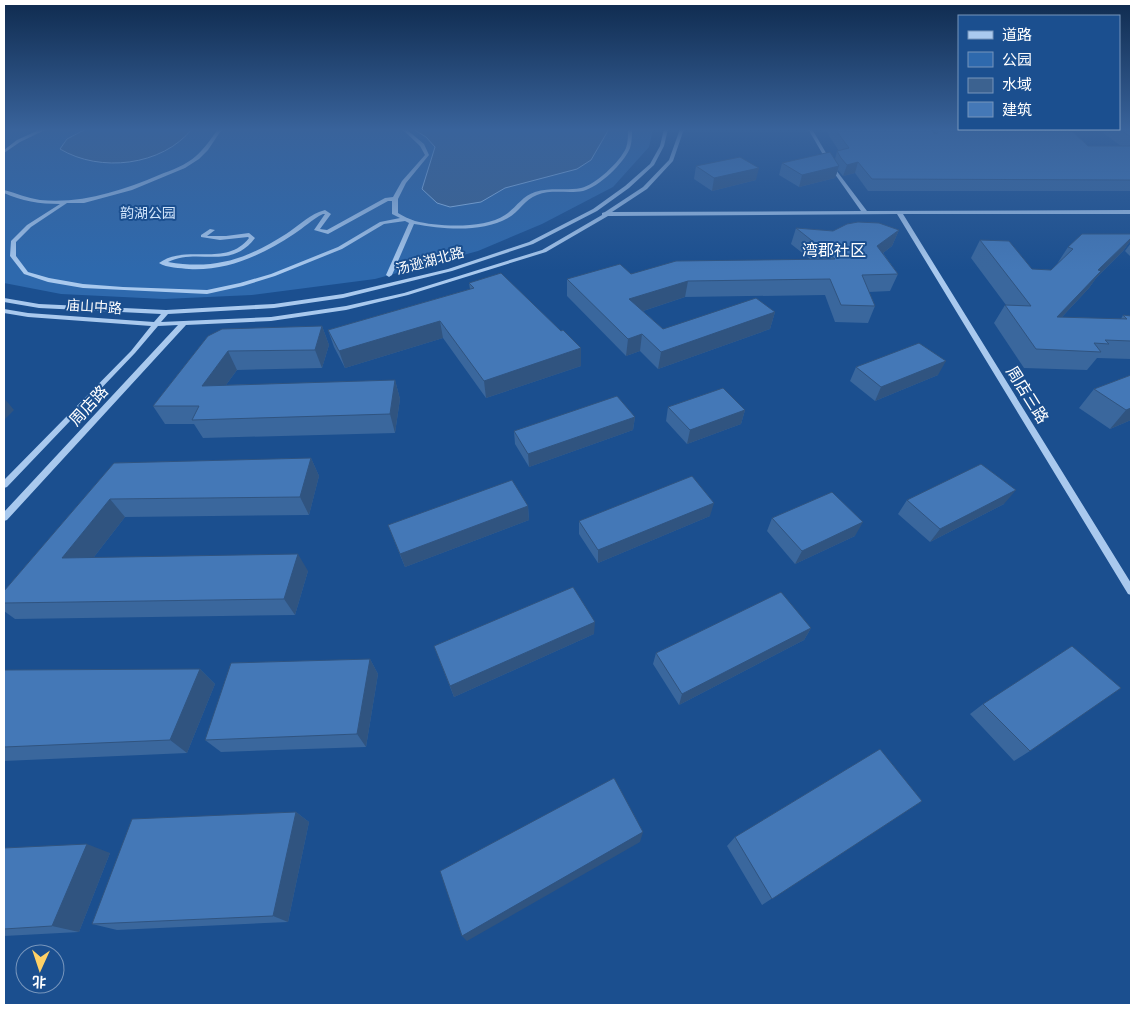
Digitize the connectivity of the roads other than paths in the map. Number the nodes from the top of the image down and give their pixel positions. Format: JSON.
{"nodes":[{"id":1,"x":164,"y":176,"type":"edge"},
{"id":2,"x":409,"y":176,"type":"edge"},
{"id":3,"x":605,"y":176,"type":"edge"},
{"id":4,"x":639,"y":176,"type":"edge"},
{"id":5,"x":656,"y":176,"type":"edge"},
{"id":6,"x":838,"y":176,"type":"edge"},
{"id":7,"x":4,"y":191,"type":"edge"},
{"id":8,"x":395,"y":198,"type":"junction"},
{"id":9,"x":66,"y":202,"type":"junction"},
{"id":10,"x":594,"y":210,"type":"junction"},
{"id":11,"x":1131,"y":212,"type":"edge"},
{"id":12,"x":899,"y":213,"type":"junction"},
{"id":13,"x":866,"y":214,"type":"junction"},
{"id":14,"x":605,"y":215,"type":"junction"},
{"id":15,"x":405,"y":219,"type":"junction"},
{"id":16,"x":412,"y":222,"type":"junction"},
{"id":17,"x":212,"y":230,"type":"dead end"},
{"id":18,"x":389,"y":275,"type":"dead end"},
{"id":19,"x":4,"y":300,"type":"edge"},
{"id":20,"x":4,"y":311,"type":"edge"},
{"id":21,"x":193,"y":311,"type":"junction"},
{"id":22,"x":166,"y":312,"type":"junction"},
{"id":23,"x":184,"y":323,"type":"junction"},
{"id":24,"x":157,"y":324,"type":"junction"},
{"id":25,"x":4,"y":485,"type":"edge"},
{"id":26,"x":4,"y":518,"type":"edge"},
{"id":27,"x":1131,"y":591,"type":"edge"}],
"edges":[{"from":1,"to":9,"type":"street"},
{"from":2,"to":8,"type":"street"},
{"from":3,"to":16,"type":"street"},
{"from":4,"to":10,"type":"street","name":"汤逊湖北路"},
{"from":5,"to":14,"type":"street","name":"汤逊湖北路"},
{"from":6,"to":13,"type":"street"},
{"from":7,"to":9,"type":"street"},
{"from":8,"to":15,"type":"street"},
{"from":8,"to":17,"type":"street"},
{"from":9,"to":15,"type":"street"},
{"from":10,"to":14,"type":"street"},
{"from":10,"to":21,"type":"street","name":"汤逊湖北路"},
{"from":11,"to":12,"type":"street"},
{"from":12,"to":13,"type":"street"},
{"from":12,"to":27,"type":"street","name":"周店三路"},
{"from":13,"to":14,"type":"street"},
{"from":14,"to":23,"type":"street","name":"汤逊湖北路"},
{"from":15,"to":16,"type":"street"},
{"from":16,"to":18,"type":"street"},
{"from":19,"to":22,"type":"street","name":"庙山中路"},
{"from":20,"to":24,"type":"street","name":"庙山中路"},
{"from":21,"to":22,"type":"street","name":"汤逊湖北路"},
{"from":21,"to":23,"type":"street","name":"周店路"},
{"from":22,"to":24,"type":"street"},
{"from":23,"to":24,"type":"street","name":"庙山中路"},
{"from":23,"to":26,"type":"street","name":"周店路"},
{"from":24,"to":25,"type":"street","name":"周店路"}]}
